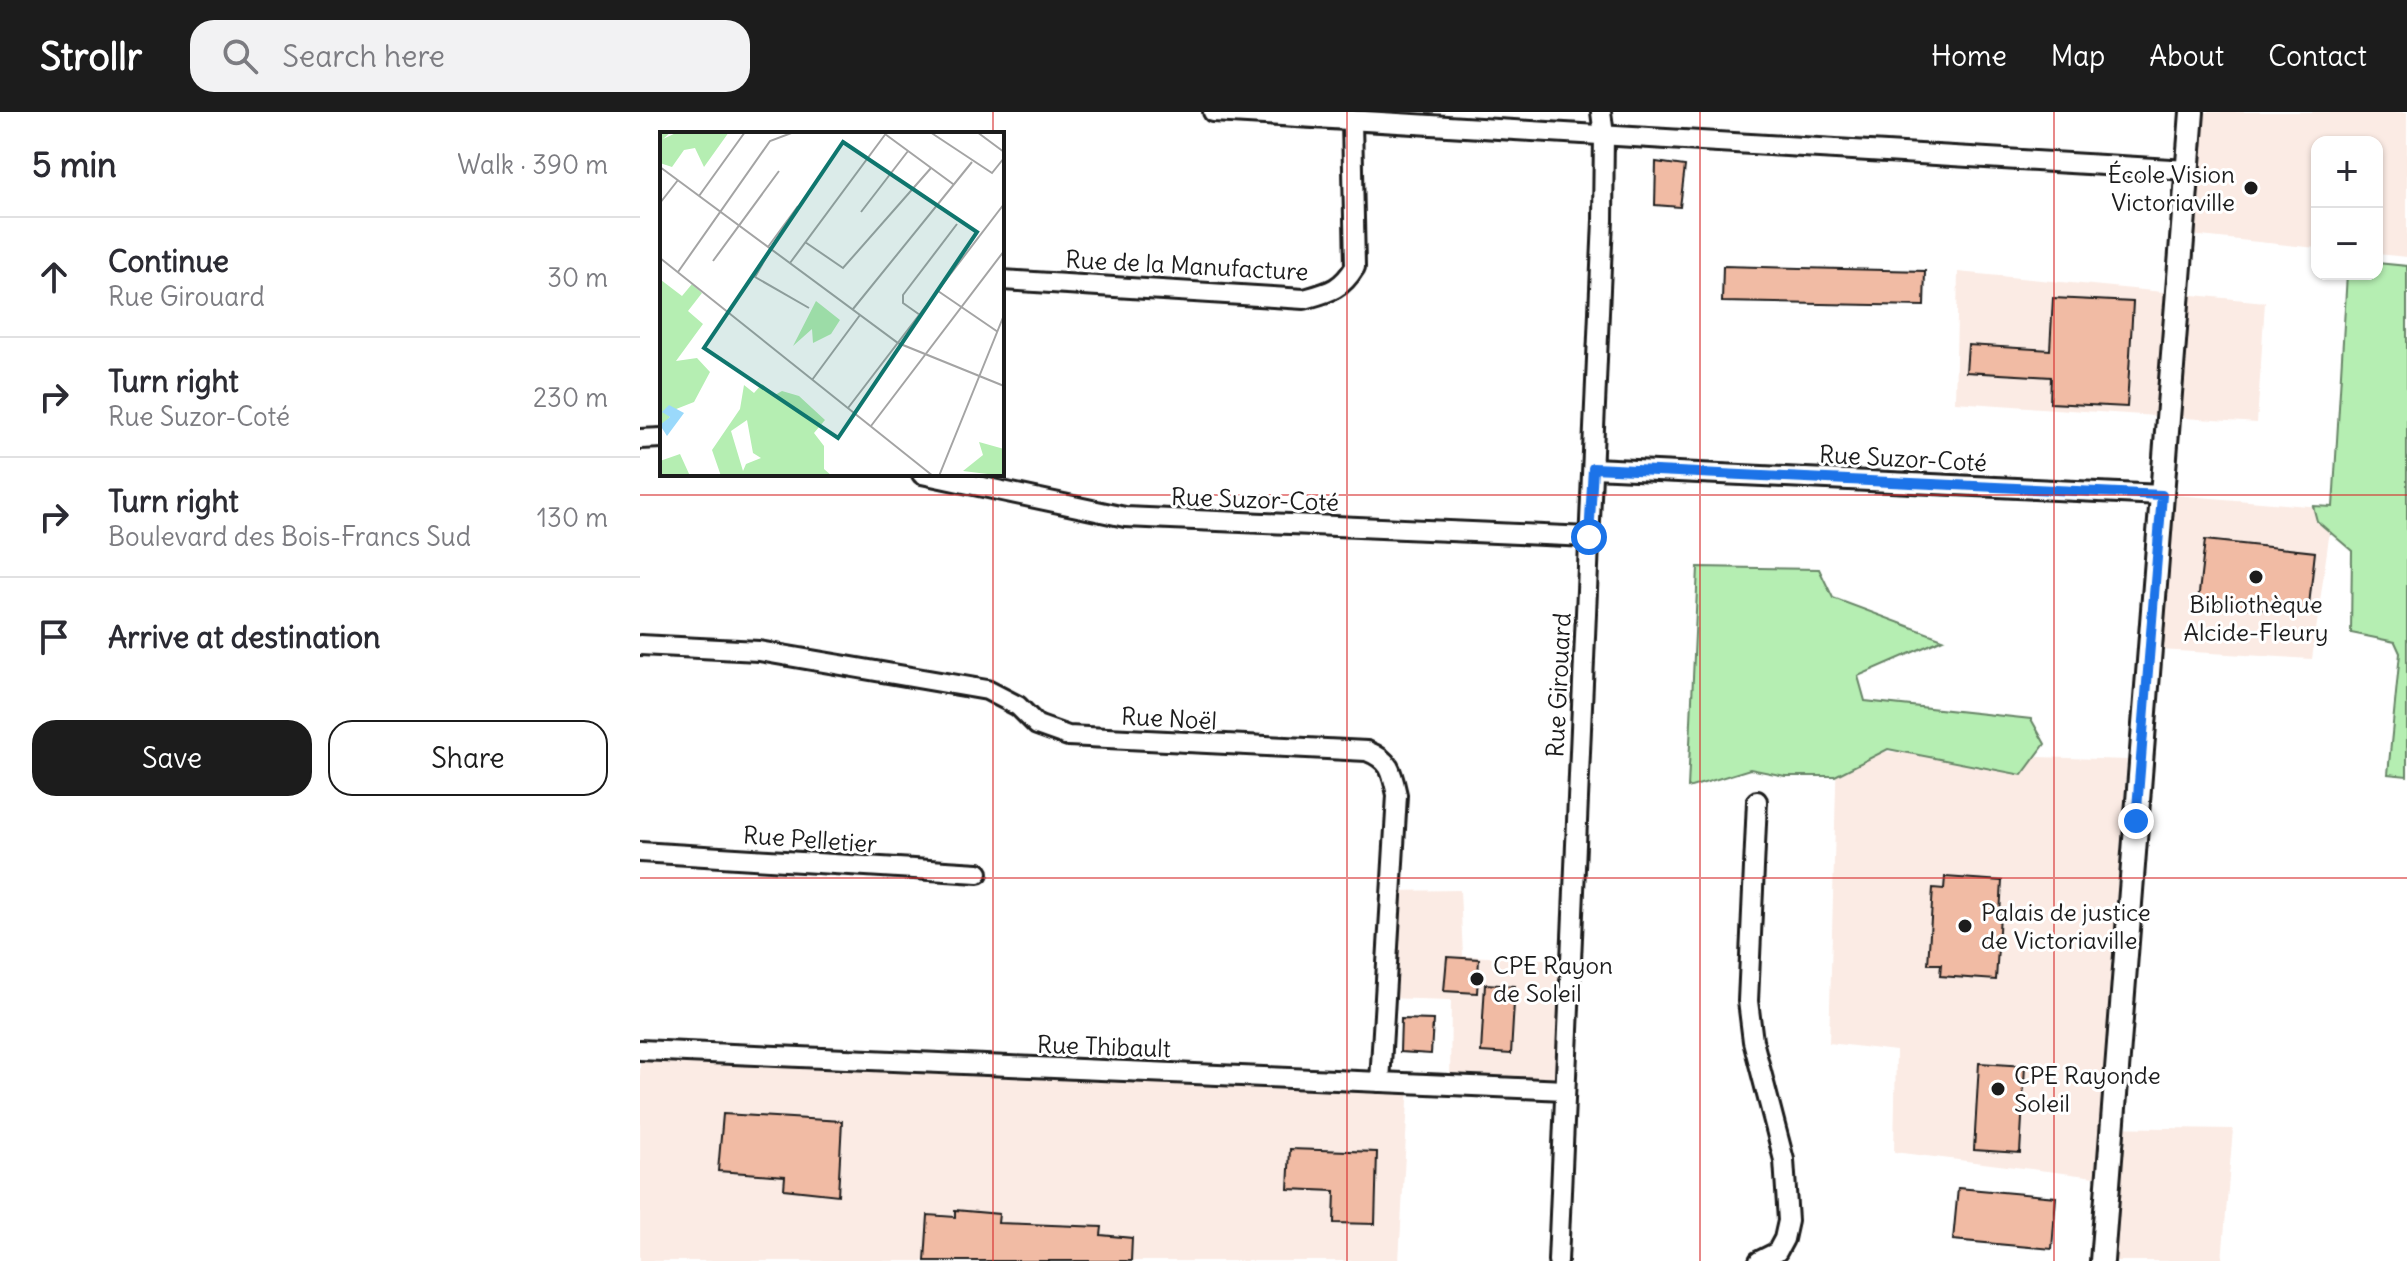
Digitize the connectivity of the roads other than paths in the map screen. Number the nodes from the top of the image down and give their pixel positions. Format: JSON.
{"nodes":[{"id":1,"x":1213,"y":112,"type":"edge"},
{"id":2,"x":1601,"y":112,"type":"edge"},
{"id":3,"x":2192,"y":112,"type":"edge"},
{"id":4,"x":1352,"y":120,"type":"junction"},
{"id":5,"x":1604,"y":135,"type":"junction"},
{"id":6,"x":2188,"y":170,"type":"junction"},
{"id":7,"x":1004,"y":280,"type":"edge"},
{"id":8,"x":660,"y":438,"type":"edge"},
{"id":9,"x":640,"y":439,"type":"edge"},
{"id":10,"x":1593,"y":468,"type":"junction"},
{"id":11,"x":931,"y":476,"type":"edge"},
{"id":12,"x":2162,"y":495,"type":"junction"},
{"id":13,"x":1589,"y":537,"type":"junction"},
{"id":14,"x":640,"y":645,"type":"edge"},
{"id":15,"x":1757,"y":801,"type":"dead end"},
{"id":16,"x":640,"y":852,"type":"edge"},
{"id":17,"x":978,"y":873,"type":"dead end"},
{"id":18,"x":640,"y":1050,"type":"edge"},
{"id":19,"x":1380,"y":1082,"type":"junction"},
{"id":20,"x":1565,"y":1090,"type":"junction"},
{"id":21,"x":1558,"y":1261,"type":"edge"},
{"id":22,"x":1759,"y":1261,"type":"edge"},
{"id":23,"x":2102,"y":1261,"type":"edge"}],
"edges":[{"from":1,"to":4,"type":"street"},
{"from":2,"to":5,"type":"street","name":"Rue Girouard"},
{"from":3,"to":6,"type":"street"},
{"from":4,"to":5,"type":"street"},
{"from":4,"to":7,"type":"street","name":"Rue de la Manufacture"},
{"from":5,"to":6,"type":"street"},
{"from":5,"to":10,"type":"street","name":"Rue Girouard"},
{"from":6,"to":12,"type":"street"},
{"from":8,"to":9,"type":"street"},
{"from":10,"to":12,"type":"street","name":"Rue Suzor-Coté"},
{"from":10,"to":13,"type":"street","name":"Rue Girouard"},
{"from":11,"to":13,"type":"street","name":"Rue Suzor-Coté"},
{"from":12,"to":23,"type":"street"},
{"from":13,"to":20,"type":"street","name":"Rue Girouard"},
{"from":14,"to":19,"type":"street","name":"Rue Noël"},
{"from":15,"to":22,"type":"street"},
{"from":16,"to":17,"type":"street","name":"Rue Pelletier"},
{"from":18,"to":19,"type":"street","name":"Rue Thibault"},
{"from":19,"to":20,"type":"street","name":"Rue Thibault"},
{"from":20,"to":21,"type":"street","name":"Rue Girouard"}]}
